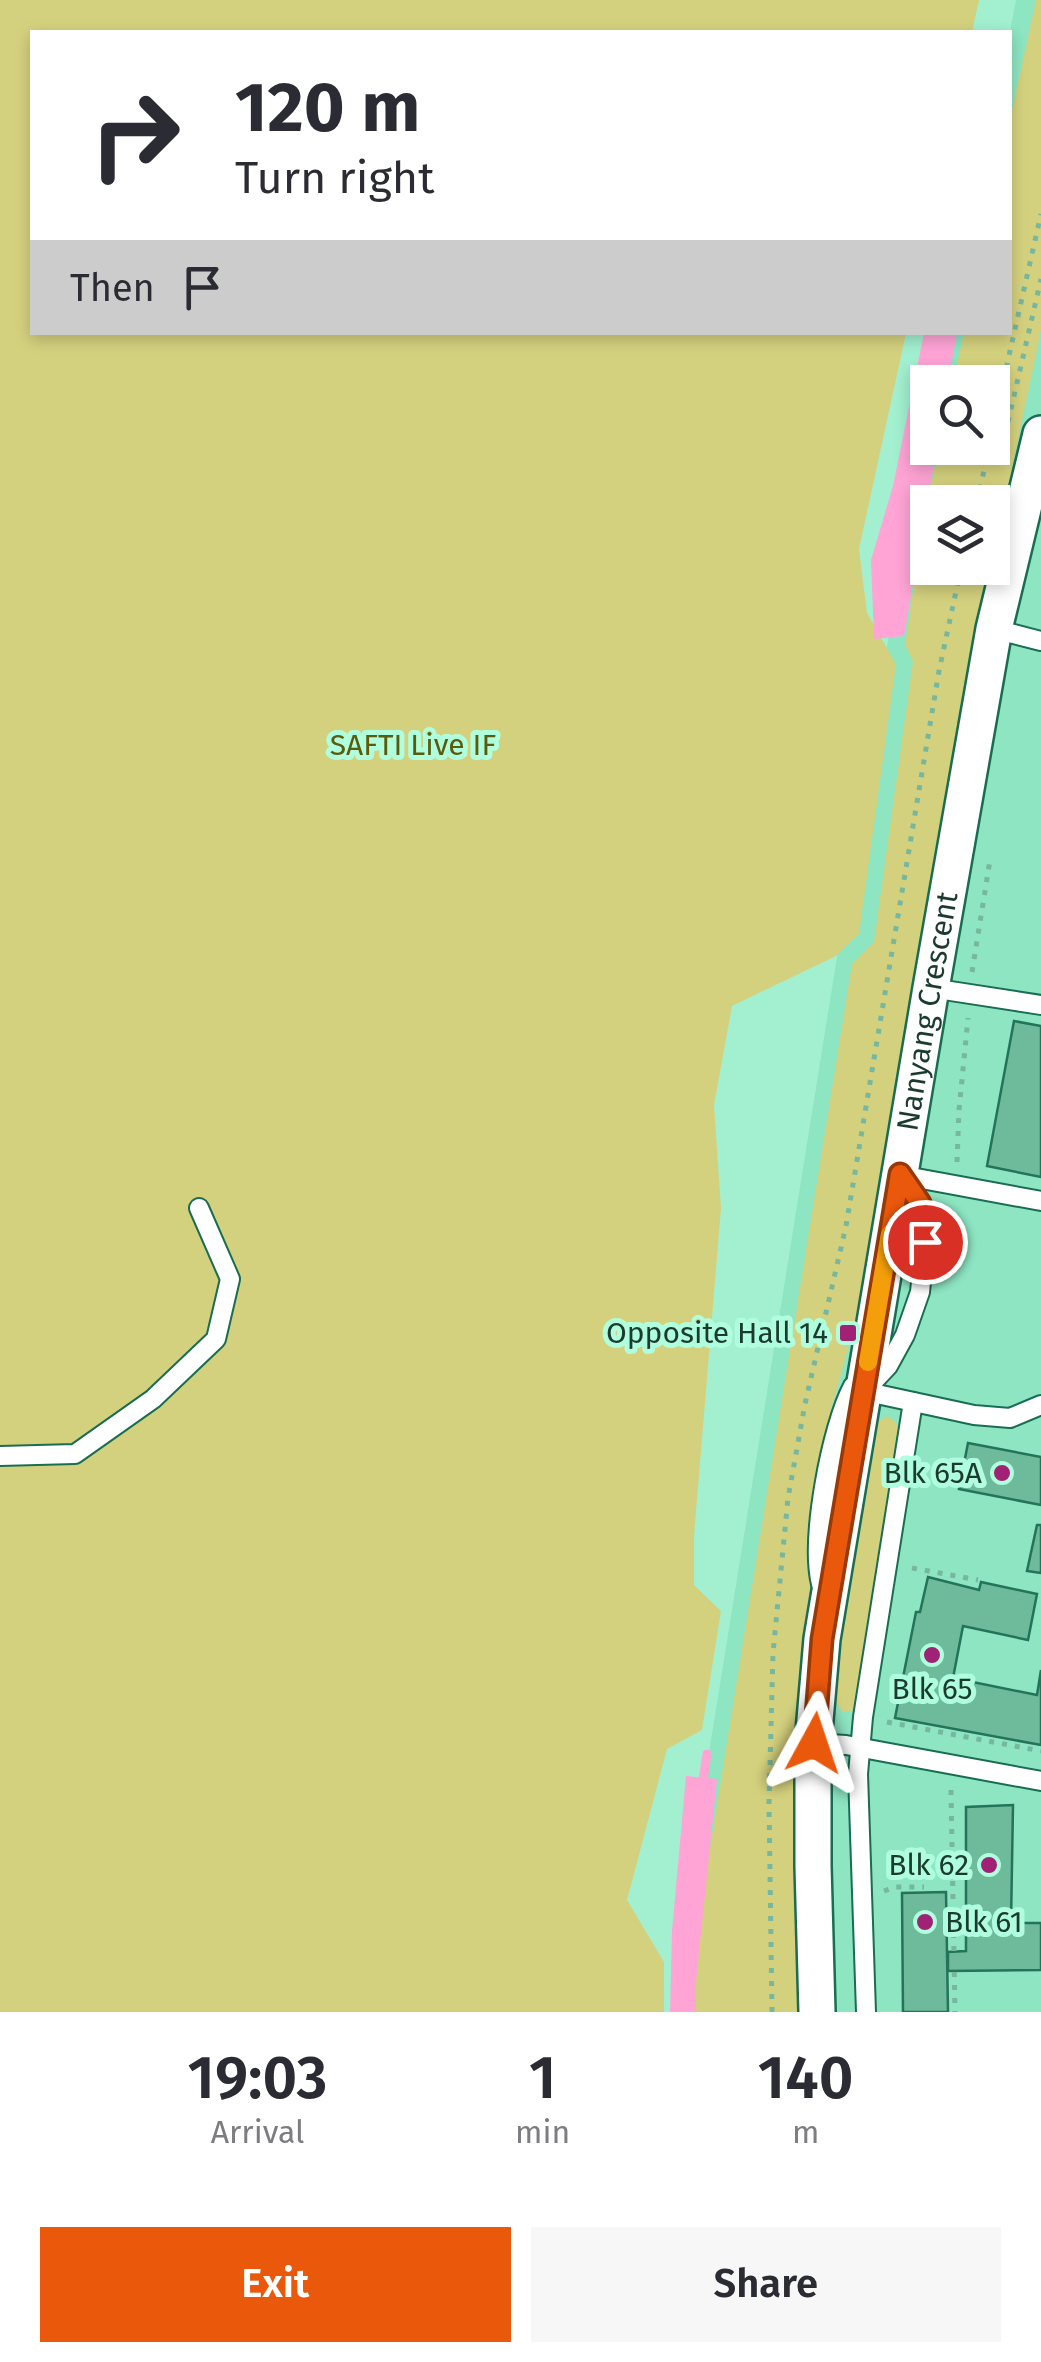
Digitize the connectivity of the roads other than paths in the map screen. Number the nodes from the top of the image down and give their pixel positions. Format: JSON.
{"nodes":[{"id":1,"x":1024,"y":432,"type":"edge"},
{"id":2,"x":994,"y":629,"type":"junction"},
{"id":3,"x":1041,"y":641,"type":"edge"},
{"id":4,"x":931,"y":988,"type":"junction"},
{"id":5,"x":1041,"y":1006,"type":"edge"},
{"id":6,"x":900,"y":1174,"type":"junction"},
{"id":7,"x":1041,"y":1201,"type":"edge"},
{"id":8,"x":199,"y":1208,"type":"dead end"},
{"id":9,"x":870,"y":1353,"type":"junction"},
{"id":10,"x":863,"y":1391,"type":"junction"},
{"id":11,"x":912,"y":1402,"type":"junction"},
{"id":12,"x":1041,"y":1405,"type":"edge"},
{"id":13,"x":0,"y":1456,"type":"edge"},
{"id":14,"x":827,"y":1609,"type":"junction"},
{"id":15,"x":814,"y":1743,"type":"junction"},
{"id":16,"x":862,"y":1748,"type":"junction"},
{"id":17,"x":1041,"y":1781,"type":"edge"},
{"id":18,"x":817,"y":2012,"type":"edge"},
{"id":19,"x":866,"y":2012,"type":"edge"}],
"edges":[{"from":1,"to":2,"type":"street","name":"Nanyang Crescent"},
{"from":2,"to":3,"type":"lane"},
{"from":2,"to":4,"type":"street","name":"Nanyang Crescent"},
{"from":4,"to":5,"type":"lane"},
{"from":4,"to":6,"type":"street","name":"Nanyang Crescent"},
{"from":6,"to":7,"type":"lane"},
{"from":6,"to":9,"type":"street","name":"Nanyang Crescent"},
{"from":6,"to":10,"type":"lane"},
{"from":8,"to":13,"type":"lane"},
{"from":9,"to":10,"type":"street","name":"Nanyang Crescent"},
{"from":9,"to":14,"type":"lane"},
{"from":10,"to":11,"type":"lane"},
{"from":10,"to":14,"type":"street","name":"Nanyang Crescent"},
{"from":11,"to":12,"type":"lane"},
{"from":11,"to":16,"type":"lane"},
{"from":14,"to":15,"type":"street","name":"Nanyang Crescent"},
{"from":15,"to":16,"type":"lane"},
{"from":15,"to":18,"type":"street","name":"Nanyang Crescent"},
{"from":16,"to":17,"type":"lane"},
{"from":16,"to":19,"type":"lane"}]}
